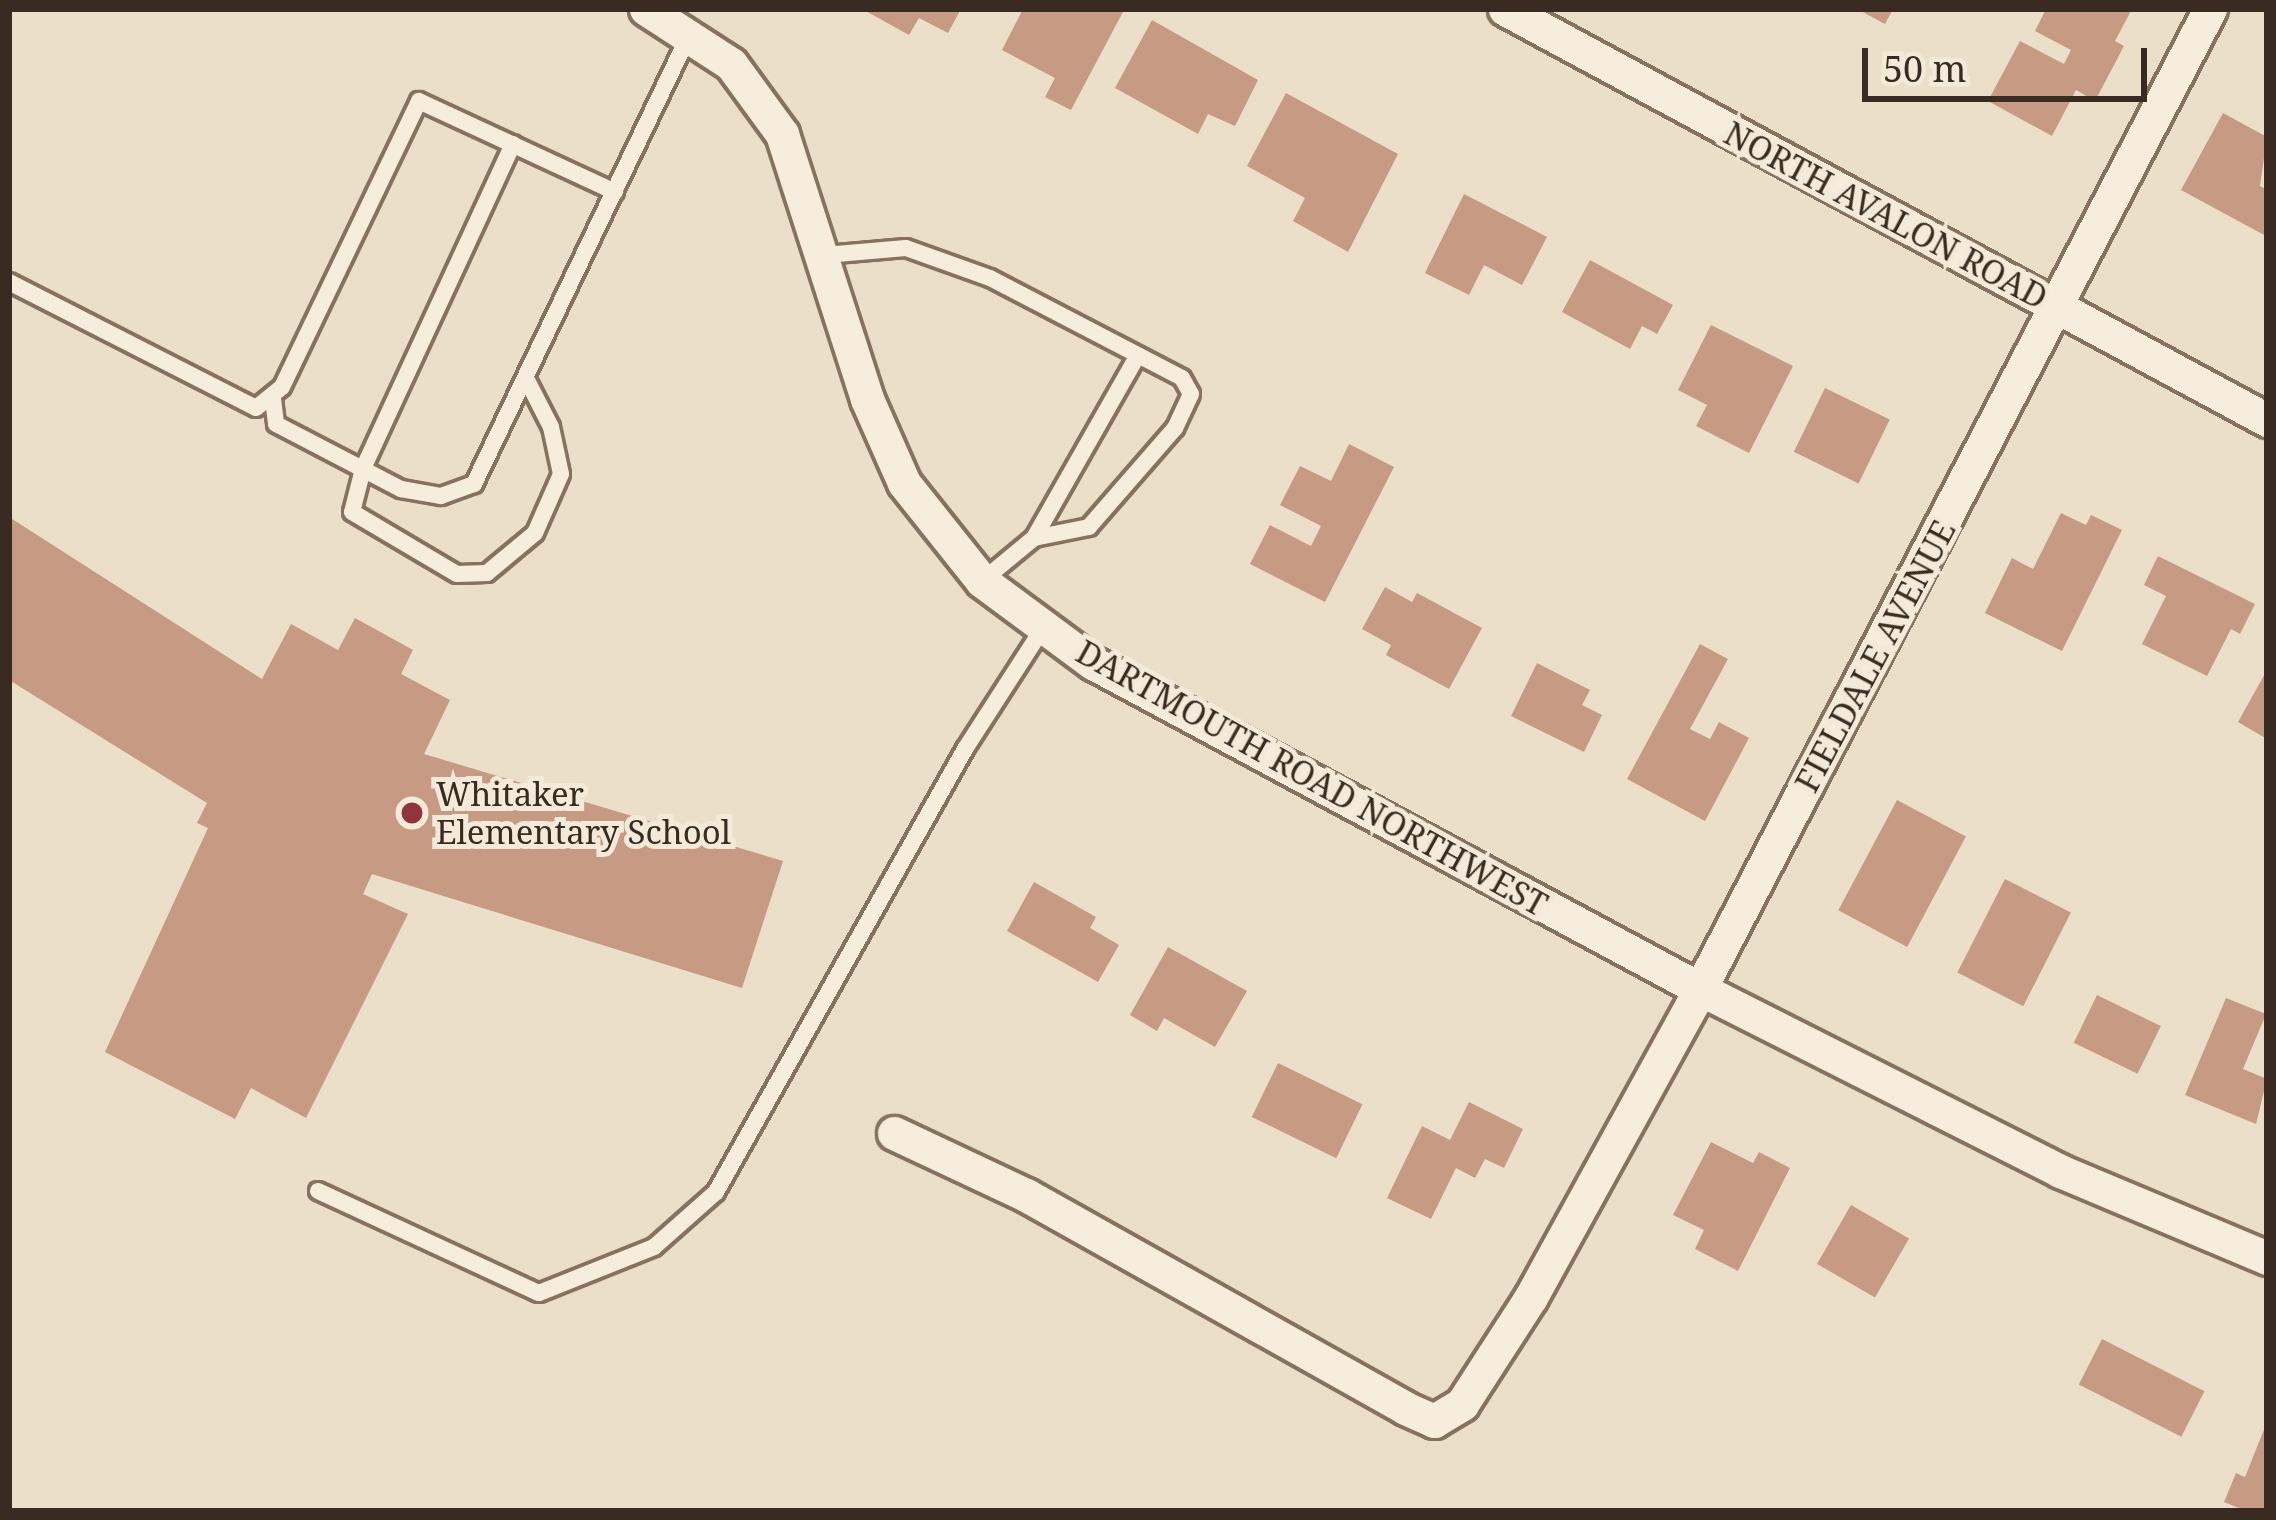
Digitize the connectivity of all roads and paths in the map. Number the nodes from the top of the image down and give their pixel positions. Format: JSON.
{"nodes":[{"id":1,"x":646,"y":9,"type":"edge"},
{"id":2,"x":1505,"y":9,"type":"edge"},
{"id":3,"x":2210,"y":9,"type":"edge"},
{"id":4,"x":690,"y":33,"type":"junction"},
{"id":5,"x":513,"y":144,"type":"junction"},
{"id":6,"x":615,"y":192,"type":"junction"},
{"id":7,"x":825,"y":255,"type":"junction"},
{"id":8,"x":9,"y":282,"type":"edge"},
{"id":9,"x":2059,"y":308,"type":"junction"},
{"id":10,"x":1138,"y":355,"type":"junction"},
{"id":11,"x":528,"y":382,"type":"junction"},
{"id":12,"x":273,"y":399,"type":"junction"},
{"id":13,"x":2267,"y":420,"type":"edge"},
{"id":14,"x":363,"y":469,"type":"junction"},
{"id":15,"x":1034,"y":538,"type":"junction"},
{"id":16,"x":982,"y":581,"type":"junction"},
{"id":17,"x":1043,"y":628,"type":"junction"},
{"id":18,"x":1700,"y":989,"type":"junction"},
{"id":19,"x":894,"y":1133,"type":"dead end"},
{"id":20,"x":318,"y":1191,"type":"dead end"},
{"id":21,"x":2267,"y":1258,"type":"edge"}],
"edges":[{"from":1,"to":4,"type":"street","name":"DARTMOUTH ROAD NORTHWEST"},
{"from":2,"to":9,"type":"street","name":"NORTH AVALON ROAD"},
{"from":3,"to":9,"type":"street","name":"FIELDALE AVENUE"},
{"from":4,"to":6,"type":"lane"},
{"from":4,"to":7,"type":"street","name":"DARTMOUTH ROAD NORTHWEST"},
{"from":5,"to":6,"type":"lane"},
{"from":5,"to":12,"type":"lane"},
{"from":5,"to":14,"type":"lane"},
{"from":6,"to":11,"type":"lane"},
{"from":7,"to":10,"type":"lane"},
{"from":7,"to":16,"type":"street","name":"DARTMOUTH ROAD NORTHWEST"},
{"from":8,"to":12,"type":"lane"},
{"from":9,"to":13,"type":"street","name":"NORTH AVALON ROAD"},
{"from":9,"to":18,"type":"street","name":"FIELDALE AVENUE"},
{"from":10,"to":15,"type":"lane"},
{"from":10,"to":15,"type":"lane"},
{"from":11,"to":14,"type":"lane"},
{"from":11,"to":14,"type":"lane"},
{"from":12,"to":14,"type":"lane"},
{"from":15,"to":16,"type":"lane"},
{"from":16,"to":17,"type":"street","name":"DARTMOUTH ROAD NORTHWEST"},
{"from":17,"to":18,"type":"street","name":"DARTMOUTH ROAD NORTHWEST"},
{"from":17,"to":20,"type":"lane"},
{"from":18,"to":19,"type":"street","name":"FIELDALE AVENUE"},
{"from":18,"to":21,"type":"street","name":"DARTMOUTH ROAD NORTHWEST"}]}
